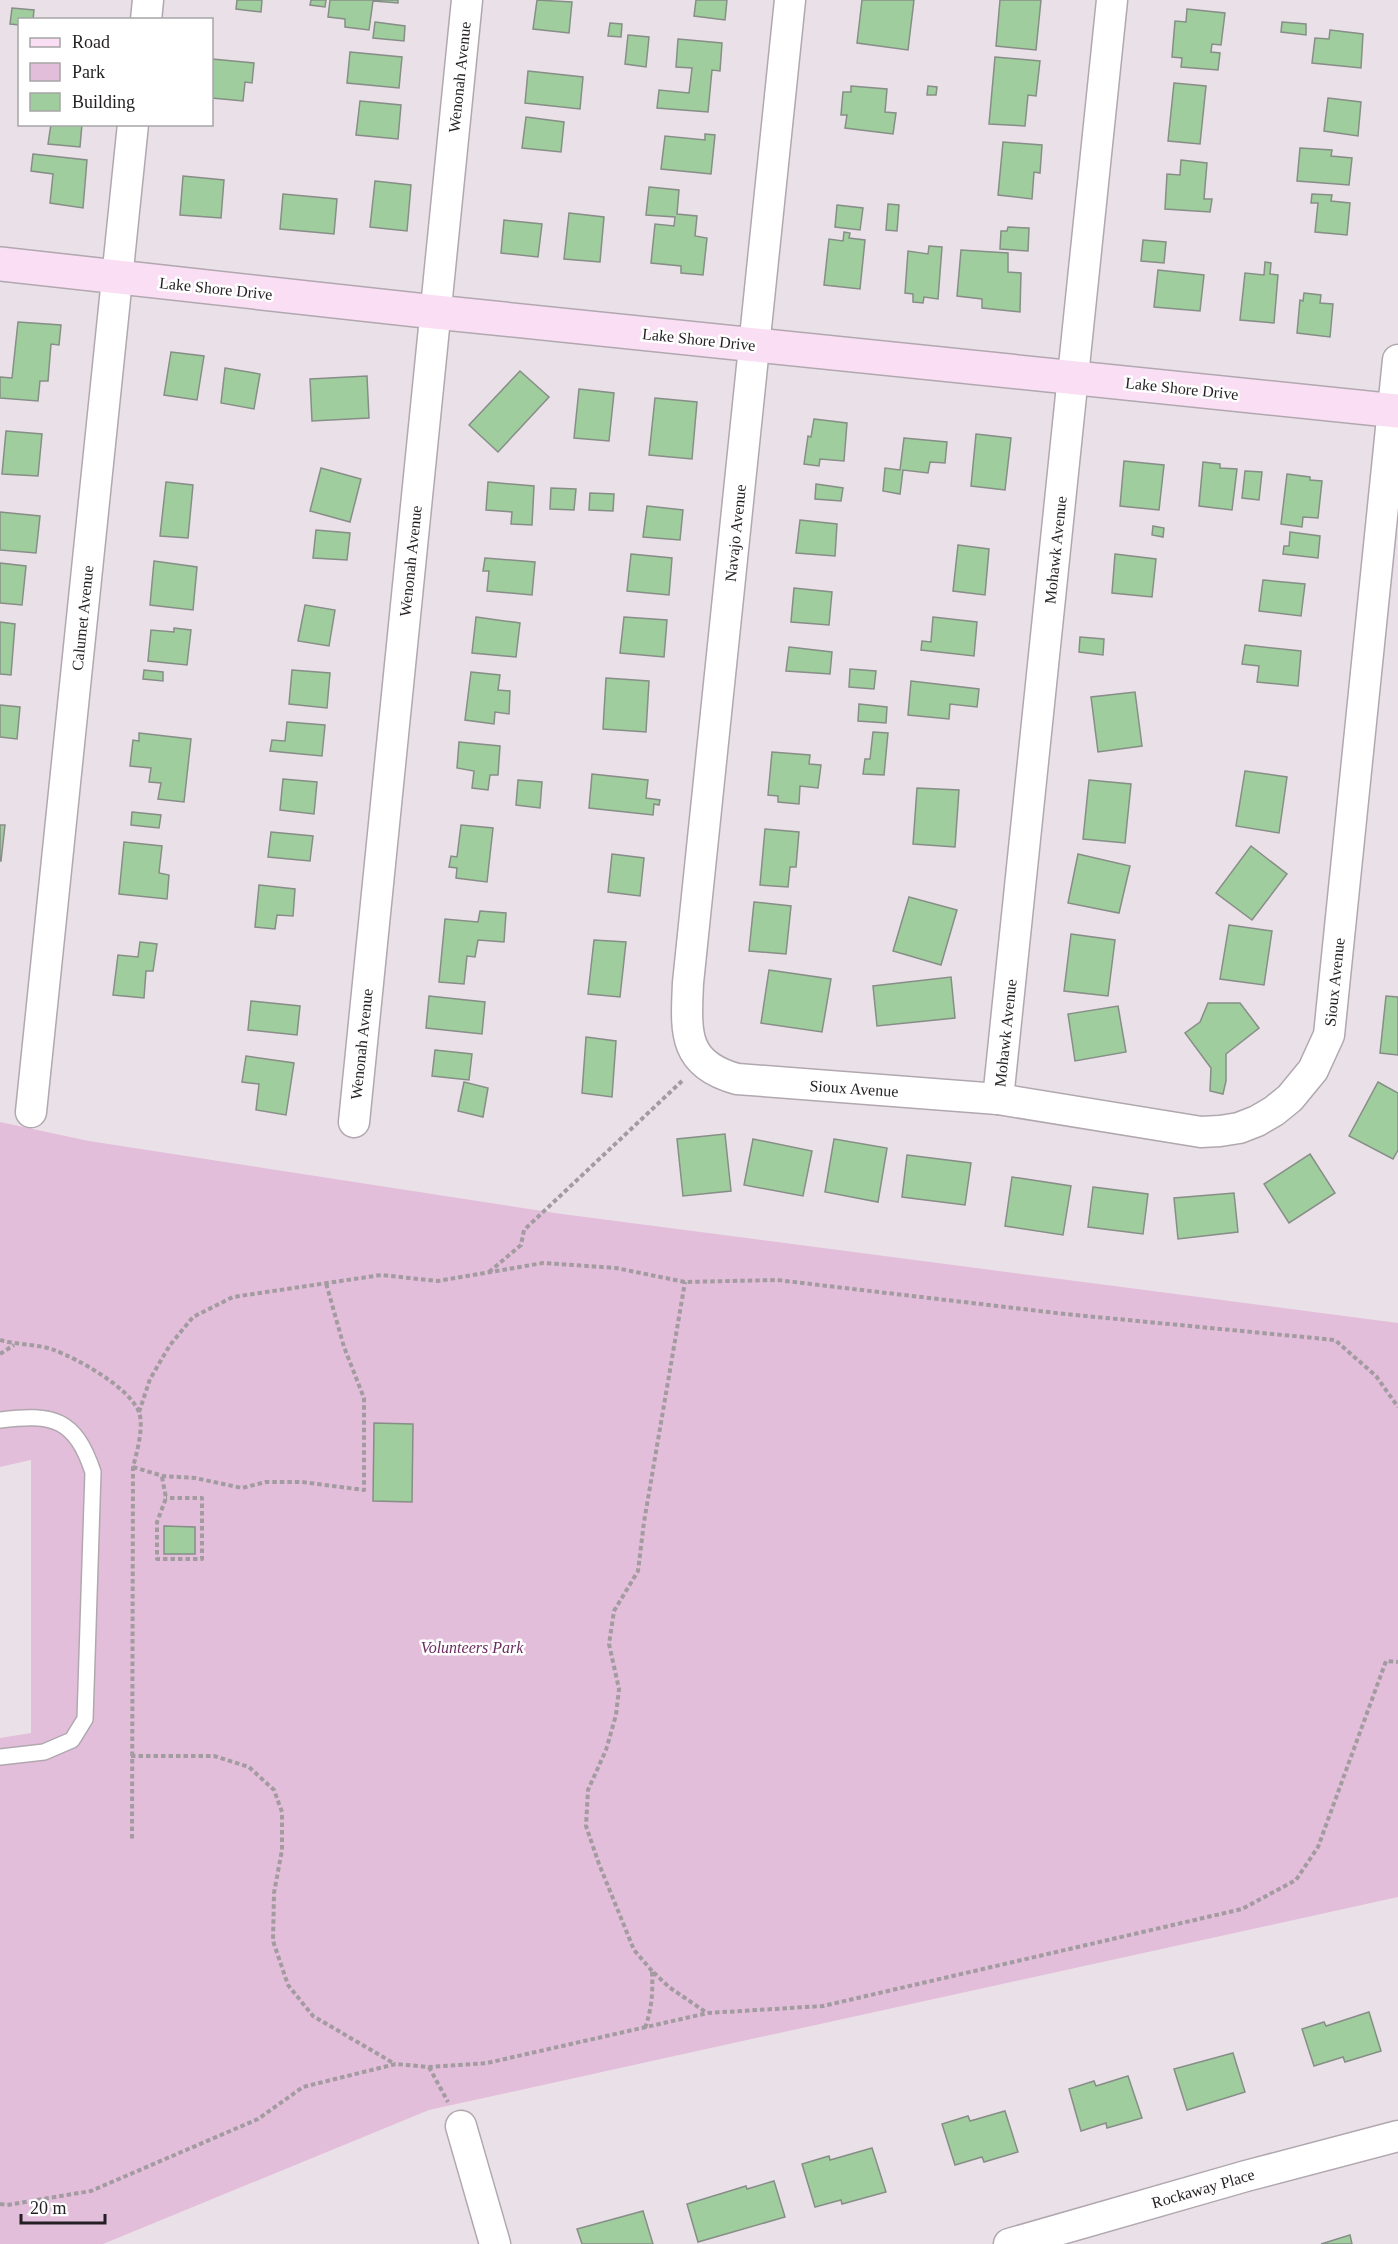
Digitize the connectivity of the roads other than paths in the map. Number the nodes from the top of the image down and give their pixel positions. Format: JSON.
{"nodes":[{"id":1,"x":148,"y":0,"type":"edge"},
{"id":2,"x":467,"y":0,"type":"edge"},
{"id":3,"x":790,"y":0,"type":"edge"},
{"id":4,"x":1112,"y":0,"type":"edge"},
{"id":5,"x":146,"y":18,"type":"edge"},
{"id":6,"x":133,"y":126,"type":"edge"},
{"id":7,"x":0,"y":264,"type":"edge"},
{"id":8,"x":117,"y":277,"type":"junction"},
{"id":9,"x":435,"y":312,"type":"junction"},
{"id":10,"x":754,"y":344,"type":"junction"},
{"id":11,"x":1398,"y":360,"type":"edge"},
{"id":12,"x":1074,"y":377,"type":"junction"},
{"id":13,"x":1395,"y":410,"type":"edge"},
{"id":14,"x":703,"y":1062,"type":"joint"},
{"id":15,"x":998,"y":1099,"type":"junction"},
{"id":16,"x":32,"y":1112,"type":"dead end"},
{"id":17,"x":354,"y":1122,"type":"dead end"},
{"id":18,"x":0,"y":1419,"type":"edge"},
{"id":19,"x":0,"y":1757,"type":"edge"},
{"id":20,"x":461,"y":2126,"type":"road end"},
{"id":21,"x":1398,"y":2136,"type":"edge"},
{"id":22,"x":495,"y":2244,"type":"edge"},
{"id":23,"x":1009,"y":2244,"type":"edge"}],
"edges":[{"from":1,"to":5,"type":"street"},
{"from":2,"to":9,"type":"street","name":"Wenonah Avenue"},
{"from":3,"to":10,"type":"street","name":"Navajo Avenue"},
{"from":4,"to":12,"type":"street","name":"Mohawk Avenue"},
{"from":6,"to":8,"type":"street","name":"Calumet Avenue"},
{"from":7,"to":8,"type":"street","name":"Lake Shore Drive"},
{"from":8,"to":9,"type":"street","name":"Lake Shore Drive"},
{"from":8,"to":16,"type":"street","name":"Calumet Avenue"},
{"from":9,"to":10,"type":"street","name":"Lake Shore Drive"},
{"from":9,"to":17,"type":"street","name":"Wenonah Avenue"},
{"from":10,"to":12,"type":"street","name":"Lake Shore Drive"},
{"from":10,"to":14,"type":"street","name":"Navajo Avenue"},
{"from":11,"to":13,"type":"street","name":"Sioux Avenue"},
{"from":12,"to":13,"type":"street","name":"Lake Shore Drive"},
{"from":12,"to":15,"type":"street","name":"Mohawk Avenue"},
{"from":13,"to":15,"type":"street","name":"Sioux Avenue"},
{"from":14,"to":15,"type":"street","name":"Sioux Avenue"},
{"from":18,"to":19,"type":"lane"},
{"from":20,"to":22,"type":"street"},
{"from":21,"to":23,"type":"street","name":"Rockaway Place"}]}
